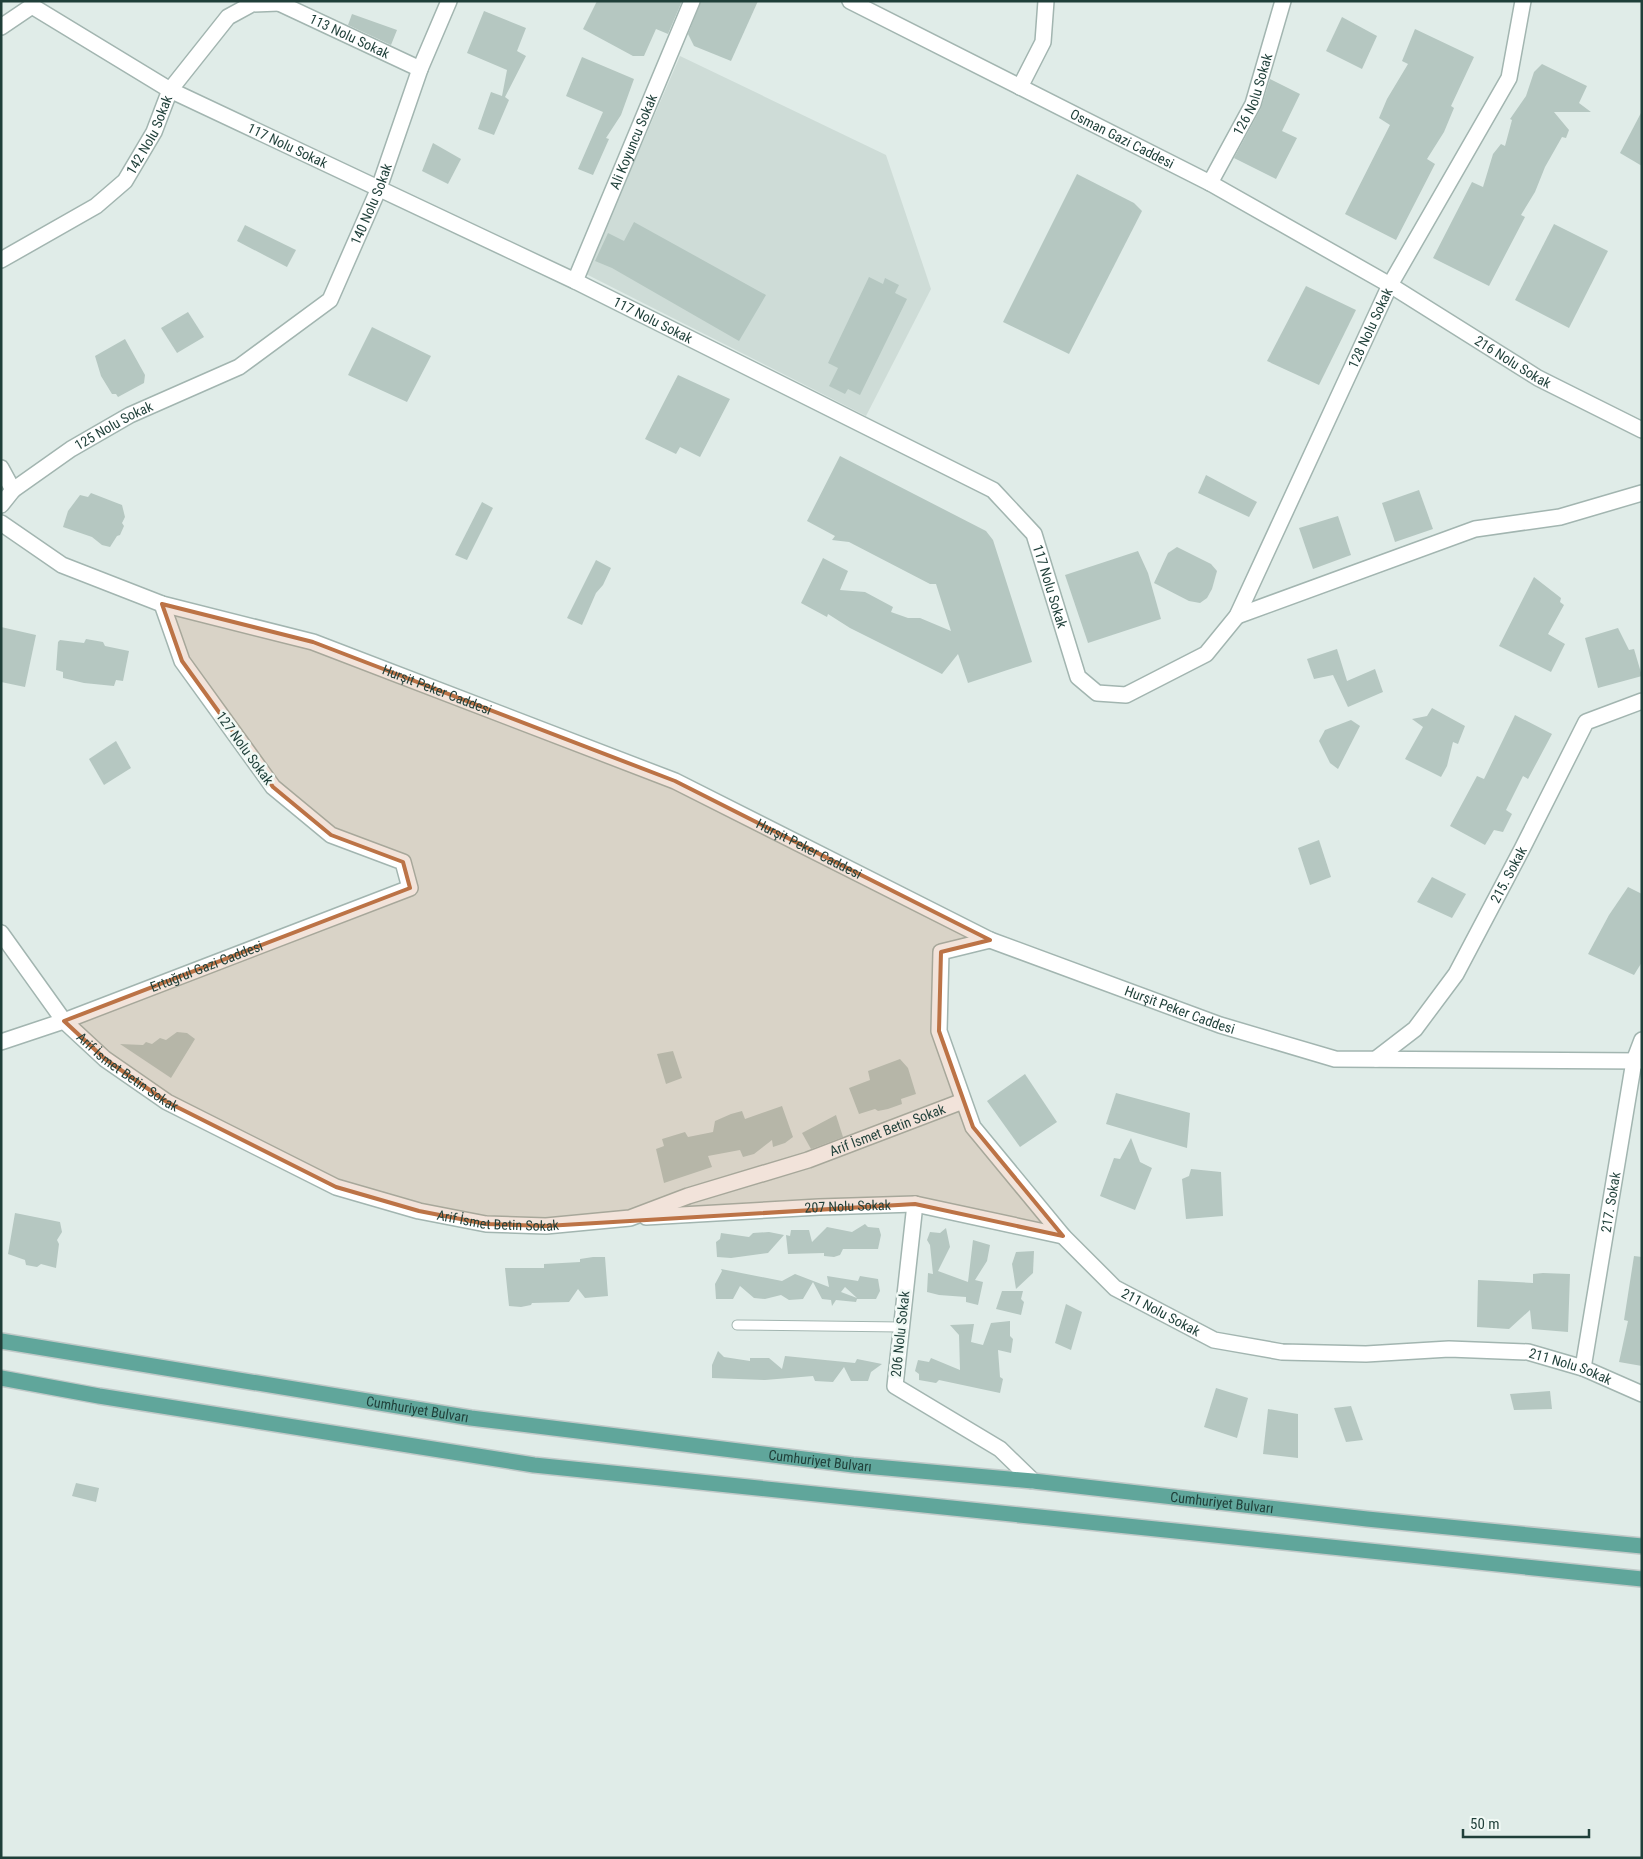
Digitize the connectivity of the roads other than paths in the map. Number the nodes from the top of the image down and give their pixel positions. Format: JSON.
{"nodes":[{"id":1,"x":449,"y":1,"type":"edge"},
{"id":2,"x":692,"y":1,"type":"edge"},
{"id":3,"x":850,"y":1,"type":"edge"},
{"id":4,"x":1046,"y":1,"type":"edge"},
{"id":5,"x":1283,"y":1,"type":"edge"},
{"id":6,"x":1523,"y":1,"type":"edge"},
{"id":7,"x":280,"y":2,"type":"edge"},
{"id":8,"x":34,"y":4,"type":"edge"},
{"id":9,"x":1,"y":26,"type":"edge"},
{"id":10,"x":420,"y":69,"type":"junction"},
{"id":11,"x":1020,"y":87,"type":"junction"},
{"id":12,"x":170,"y":90,"type":"junction"},
{"id":13,"x":1210,"y":183,"type":"junction"},
{"id":14,"x":379,"y":188,"type":"junction"},
{"id":15,"x":1,"y":260,"type":"edge"},
{"id":16,"x":575,"y":281,"type":"junction"},
{"id":17,"x":1390,"y":284,"type":"junction"},
{"id":18,"x":239,"y":367,"type":"joint"},
{"id":19,"x":1642,"y":430,"type":"edge"},
{"id":20,"x":1,"y":468,"type":"edge"},
{"id":21,"x":13,"y":490,"type":"junction"},
{"id":22,"x":1642,"y":493,"type":"edge"},
{"id":23,"x":1,"y":505,"type":"edge"},
{"id":24,"x":1,"y":522,"type":"edge"},
{"id":25,"x":162,"y":604,"type":"junction"},
{"id":26,"x":1237,"y":616,"type":"junction"},
{"id":27,"x":1206,"y":654,"type":"joint"},
{"id":28,"x":1642,"y":701,"type":"edge"},
{"id":29,"x":410,"y":888,"type":"joint"},
{"id":30,"x":1,"y":933,"type":"edge"},
{"id":31,"x":990,"y":940,"type":"junction"},
{"id":32,"x":64,"y":1021,"type":"junction"},
{"id":33,"x":1642,"y":1040,"type":"edge"},
{"id":34,"x":1,"y":1042,"type":"edge"},
{"id":35,"x":1376,"y":1060,"type":"junction"},
{"id":36,"x":1638,"y":1061,"type":"edge"},
{"id":37,"x":963,"y":1101,"type":"junction"},
{"id":38,"x":915,"y":1204,"type":"junction"},
{"id":39,"x":630,"y":1218,"type":"junction"},
{"id":40,"x":1063,"y":1236,"type":"junction"},
{"id":41,"x":737,"y":1325,"type":"dead end"},
{"id":42,"x":901,"y":1327,"type":"junction"},
{"id":43,"x":1,"y":1341,"type":"edge"},
{"id":44,"x":1583,"y":1368,"type":"junction"},
{"id":45,"x":1,"y":1378,"type":"edge"},
{"id":46,"x":1642,"y":1394,"type":"edge"},
{"id":47,"x":1033,"y":1481,"type":"junction"},
{"id":48,"x":1642,"y":1546,"type":"edge"},
{"id":49,"x":1642,"y":1579,"type":"edge"}],
"edges":[{"from":1,"to":10,"type":"street","name":"140 Nolu Sokak"},
{"from":2,"to":16,"type":"street","name":"Ali Koyuncu Sokak"},
{"from":3,"to":11,"type":"street","name":"Osman Gazi Caddesi"},
{"from":4,"to":11,"type":"street"},
{"from":5,"to":13,"type":"street","name":"126 Nolu Sokak"},
{"from":6,"to":17,"type":"street","name":"128 Nolu Sokak"},
{"from":7,"to":10,"type":"street","name":"113 Nolu Sokak"},
{"from":7,"to":12,"type":"street","name":"142 Nolu Sokak"},
{"from":8,"to":9,"type":"street","name":"117 Nolu Sokak"},
{"from":8,"to":12,"type":"street","name":"117 Nolu Sokak"},
{"from":10,"to":14,"type":"street","name":"140 Nolu Sokak"},
{"from":11,"to":13,"type":"street","name":"Osman Gazi Caddesi"},
{"from":12,"to":14,"type":"street","name":"117 Nolu Sokak"},
{"from":12,"to":15,"type":"street","name":"142 Nolu Sokak"},
{"from":13,"to":17,"type":"street","name":"Osman Gazi Caddesi"},
{"from":14,"to":16,"type":"street","name":"117 Nolu Sokak"},
{"from":14,"to":18,"type":"street","name":"140 Nolu Sokak"},
{"from":16,"to":27,"type":"street","name":"117 Nolu Sokak"},
{"from":17,"to":19,"type":"street","name":"216 Nolu Sokak"},
{"from":17,"to":26,"type":"street","name":"128 Nolu Sokak"},
{"from":18,"to":21,"type":"street","name":"125 Nolu Sokak"},
{"from":20,"to":21,"type":"street"},
{"from":21,"to":23,"type":"street","name":"125 Nolu Sokak"},
{"from":22,"to":26,"type":"street"},
{"from":24,"to":25,"type":"street","name":"Hurşit Peker Caddesi"},
{"from":25,"to":29,"type":"street","name":"127 Nolu Sokak"},
{"from":25,"to":31,"type":"street","name":"Hurşit Peker Caddesi"},
{"from":26,"to":27,"type":"street","name":"128 Nolu Sokak"},
{"from":28,"to":35,"type":"street","name":"215. Sokak"},
{"from":29,"to":32,"type":"street","name":"Ertuğrul Gazi Caddesi"},
{"from":30,"to":32,"type":"street","name":"Arif İsmet Betin Sokak"},
{"from":31,"to":35,"type":"street","name":"Hurşit Peker Caddesi"},
{"from":31,"to":37,"type":"street","name":"211 Nolu Sokak"},
{"from":32,"to":34,"type":"street","name":"Ertuğrul Gazi Caddesi"},
{"from":32,"to":39,"type":"street","name":"Arif İsmet Betin Sokak"},
{"from":33,"to":36,"type":"street","name":"217. Sokak"},
{"from":35,"to":36,"type":"street","name":"Hurşit Peker Caddesi"},
{"from":36,"to":44,"type":"street","name":"217. Sokak"},
{"from":37,"to":39,"type":"street","name":"Arif İsmet Betin Sokak"},
{"from":37,"to":40,"type":"street","name":"211 Nolu Sokak"},
{"from":38,"to":39,"type":"street","name":"207 Nolu Sokak"},
{"from":38,"to":40,"type":"street","name":"207 Nolu Sokak"},
{"from":38,"to":42,"type":"street","name":"206 Nolu Sokak"},
{"from":40,"to":44,"type":"street","name":"211 Nolu Sokak"},
{"from":41,"to":42,"type":"lane"},
{"from":42,"to":47,"type":"street","name":"206 Nolu Sokak"},
{"from":43,"to":47,"type":"main road","name":"Cumhuriyet Bulvarı"},
{"from":44,"to":46,"type":"street","name":"211 Nolu Sokak"},
{"from":45,"to":49,"type":"main road"},
{"from":47,"to":48,"type":"main road","name":"Cumhuriyet Bulvarı"}]}
